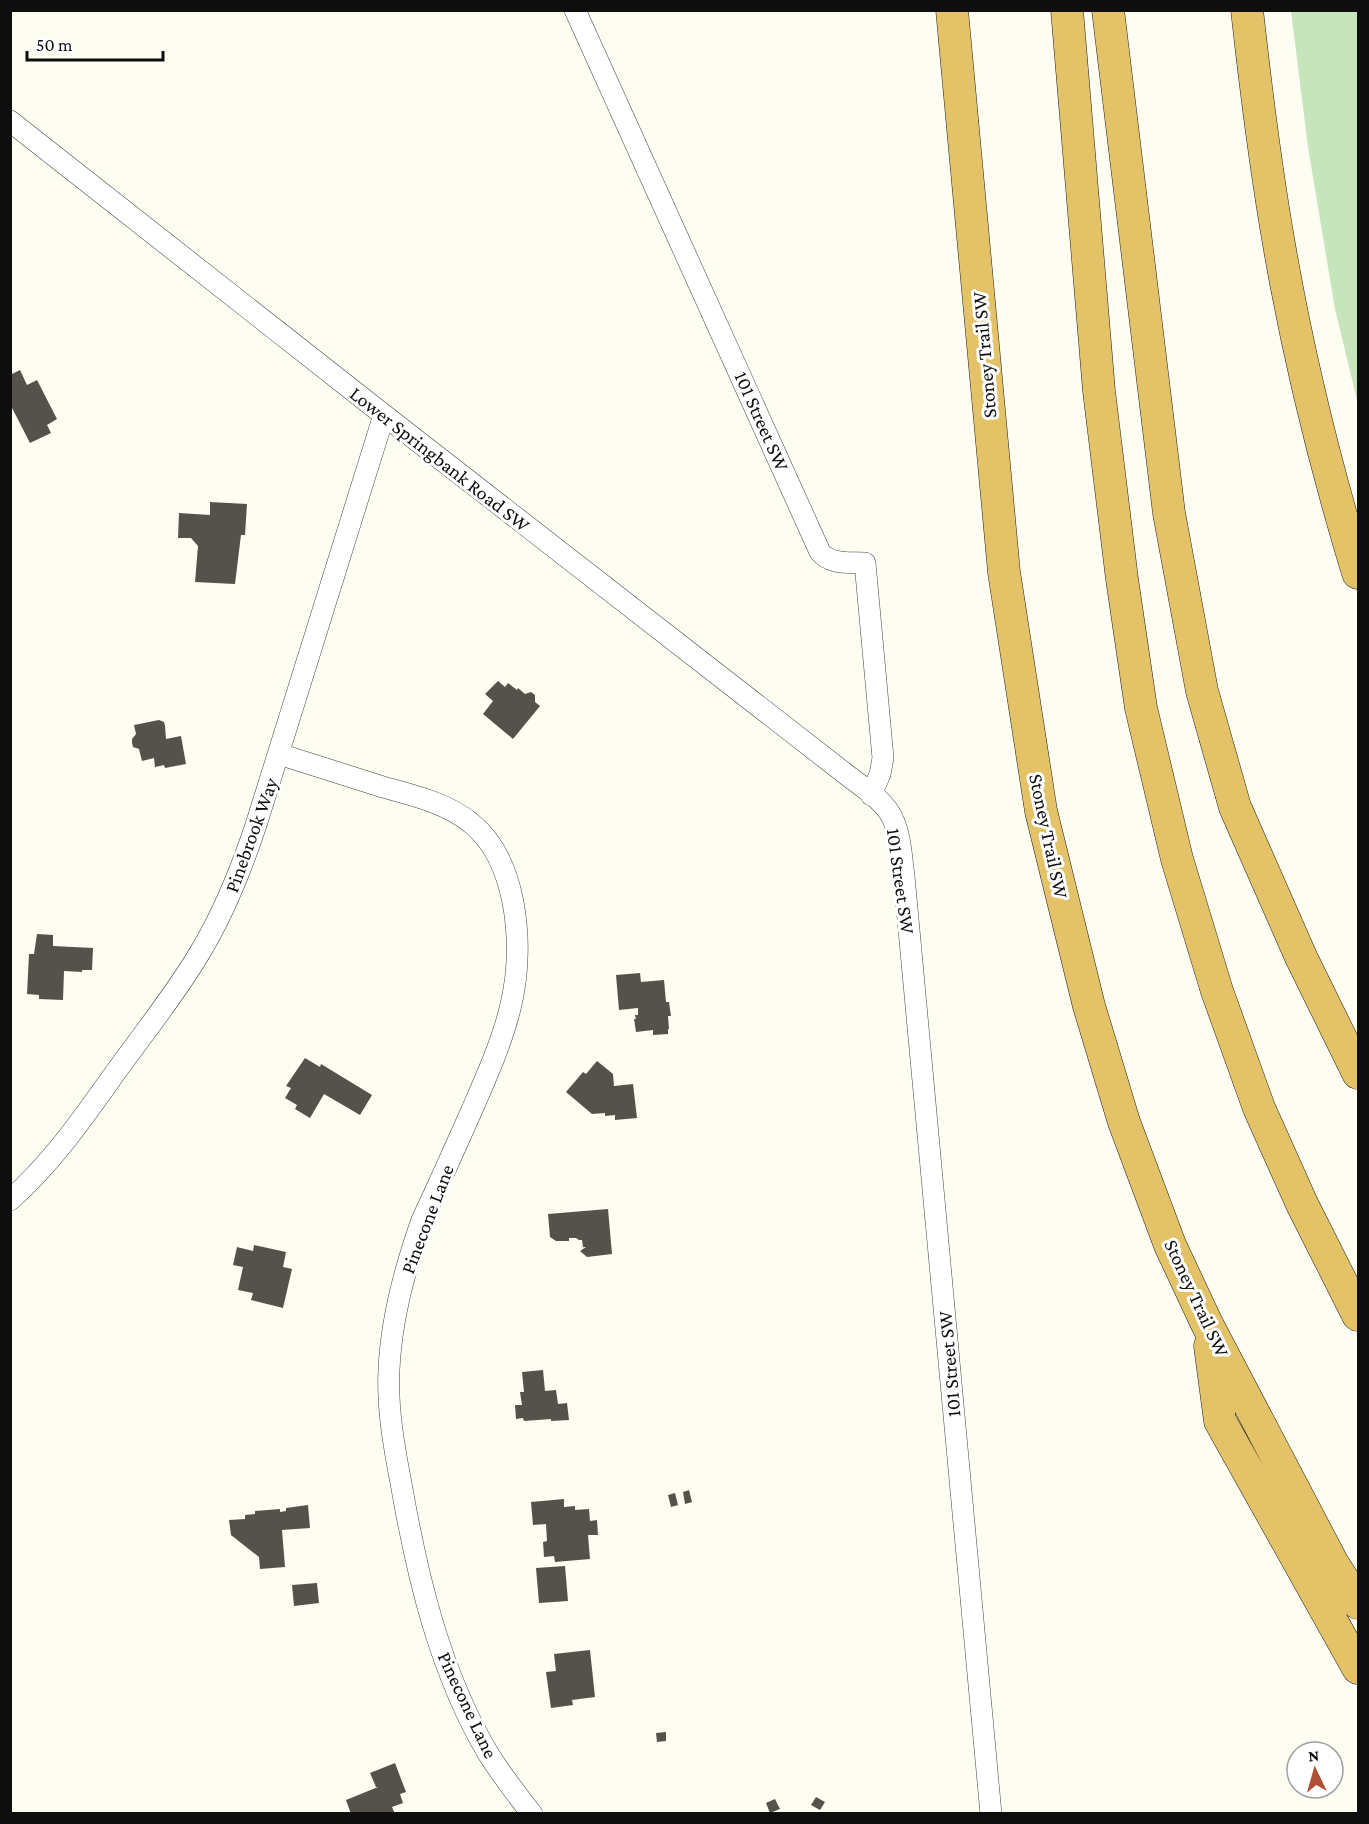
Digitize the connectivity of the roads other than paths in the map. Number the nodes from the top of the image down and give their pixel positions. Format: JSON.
{"nodes":[{"id":1,"x":575,"y":10,"type":"edge"},
{"id":2,"x":952,"y":10,"type":"edge"},
{"id":3,"x":1067,"y":10,"type":"edge"},
{"id":4,"x":1108,"y":10,"type":"edge"},
{"id":5,"x":1247,"y":10,"type":"edge"},
{"id":6,"x":10,"y":121,"type":"edge"},
{"id":7,"x":384,"y":415,"type":"junction"},
{"id":8,"x":1359,"y":573,"type":"edge"},
{"id":9,"x":279,"y":754,"type":"junction"},
{"id":10,"x":871,"y":795,"type":"junction"},
{"id":11,"x":1359,"y":1073,"type":"edge"},
{"id":12,"x":10,"y":1200,"type":"edge"},
{"id":13,"x":1359,"y":1315,"type":"edge"},
{"id":14,"x":1207,"y":1324,"type":"junction"},
{"id":15,"x":1359,"y":1603,"type":"edge"},
{"id":16,"x":1359,"y":1668,"type":"edge"},
{"id":17,"x":532,"y":1814,"type":"edge"},
{"id":18,"x":990,"y":1814,"type":"edge"}],
"edges":[{"from":1,"to":10,"type":"street","name":"101 Street SW"},
{"from":2,"to":14,"type":"highway","name":"Stoney Trail SW"},
{"from":3,"to":13,"type":"highway"},
{"from":4,"to":11,"type":"highway"},
{"from":5,"to":8,"type":"highway"},
{"from":6,"to":7,"type":"street","name":"Lower Springbank Road SW"},
{"from":7,"to":9,"type":"street","name":"Pinebrook Way"},
{"from":7,"to":10,"type":"street","name":"Lower Springbank Road SW"},
{"from":9,"to":12,"type":"street","name":"Pinebrook Way"},
{"from":9,"to":17,"type":"street","name":"Pinecone Lane"},
{"from":10,"to":18,"type":"street","name":"101 Street SW"},
{"from":14,"to":15,"type":"highway","name":"Stoney Trail SW"},
{"from":14,"to":16,"type":"highway"}]}
